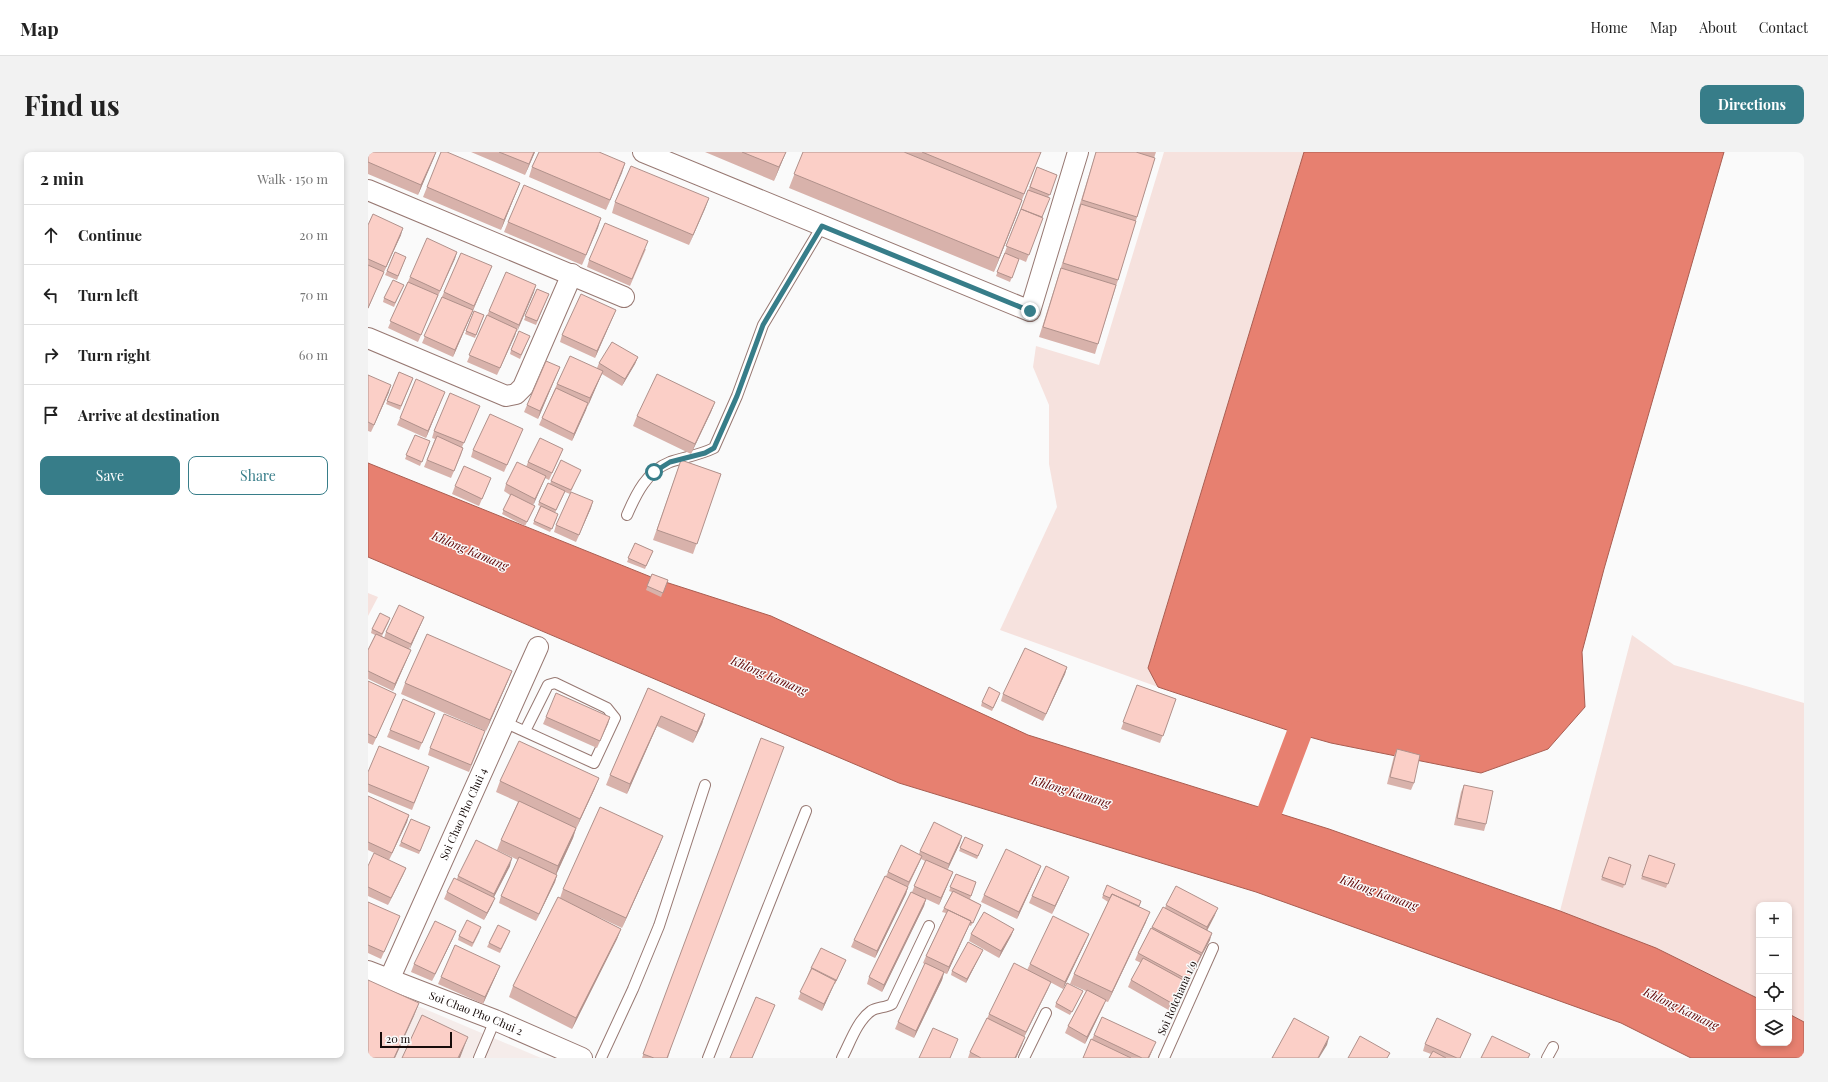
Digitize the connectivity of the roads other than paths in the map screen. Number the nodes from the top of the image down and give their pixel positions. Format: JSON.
{"nodes":[{"id":1,"x":643,"y":152,"type":"edge"},
{"id":2,"x":1078,"y":152,"type":"edge"},
{"id":3,"x":368,"y":190,"type":"edge"},
{"id":4,"x":822,"y":226,"type":"junction"},
{"id":5,"x":572,"y":274,"type":"junction"},
{"id":6,"x":624,"y":297,"type":"dead end"},
{"id":7,"x":368,"y":338,"type":"edge"},
{"id":8,"x":627,"y":515,"type":"dead end"},
{"id":9,"x":538,"y":648,"type":"dead end"},
{"id":10,"x":504,"y":722,"type":"junction"},
{"id":11,"x":525,"y":731,"type":"junction"},
{"id":12,"x":705,"y":785,"type":"dead end"},
{"id":13,"x":806,"y":811,"type":"dead end"},
{"id":14,"x":928,"y":926,"type":"dead end"},
{"id":15,"x":1213,"y":948,"type":"dead end"},
{"id":16,"x":368,"y":971,"type":"edge"},
{"id":17,"x":389,"y":980,"type":"junction"},
{"id":18,"x":1046,"y":1013,"type":"dead end"},
{"id":19,"x":494,"y":1020,"type":"junction"},
{"id":20,"x":1553,"y":1047,"type":"dead end"},
{"id":21,"x":479,"y":1058,"type":"edge"},
{"id":22,"x":582,"y":1058,"type":"edge"},
{"id":23,"x":601,"y":1058,"type":"edge"},
{"id":24,"x":708,"y":1058,"type":"edge"},
{"id":25,"x":842,"y":1058,"type":"edge"},
{"id":26,"x":1024,"y":1058,"type":"edge"},
{"id":27,"x":1164,"y":1058,"type":"edge"},
{"id":28,"x":1547,"y":1058,"type":"edge"}],
"edges":[{"from":1,"to":4,"type":"street"},
{"from":2,"to":4,"type":"street"},
{"from":3,"to":5,"type":"street"},
{"from":4,"to":8,"type":"lane"},
{"from":5,"to":6,"type":"street"},
{"from":5,"to":7,"type":"street"},
{"from":9,"to":10,"type":"street","name":"Soi Chao Pho Chui 4"},
{"from":10,"to":11,"type":"lane"},
{"from":10,"to":17,"type":"street","name":"Soi Chao Pho Chui 4"},
{"from":11,"to":11,"type":"lane"},
{"from":12,"to":23,"type":"lane"},
{"from":13,"to":24,"type":"lane"},
{"from":14,"to":25,"type":"lane"},
{"from":15,"to":27,"type":"lane","name":"Soi Rotchana 1/9"},
{"from":16,"to":17,"type":"street","name":"Soi Chao Pho Chui 2"},
{"from":17,"to":19,"type":"street","name":"Soi Chao Pho Chui 2"},
{"from":18,"to":26,"type":"lane"},
{"from":19,"to":21,"type":"lane"},
{"from":19,"to":22,"type":"street","name":"Soi Chao Pho Chui 2"},
{"from":20,"to":28,"type":"lane"}]}
